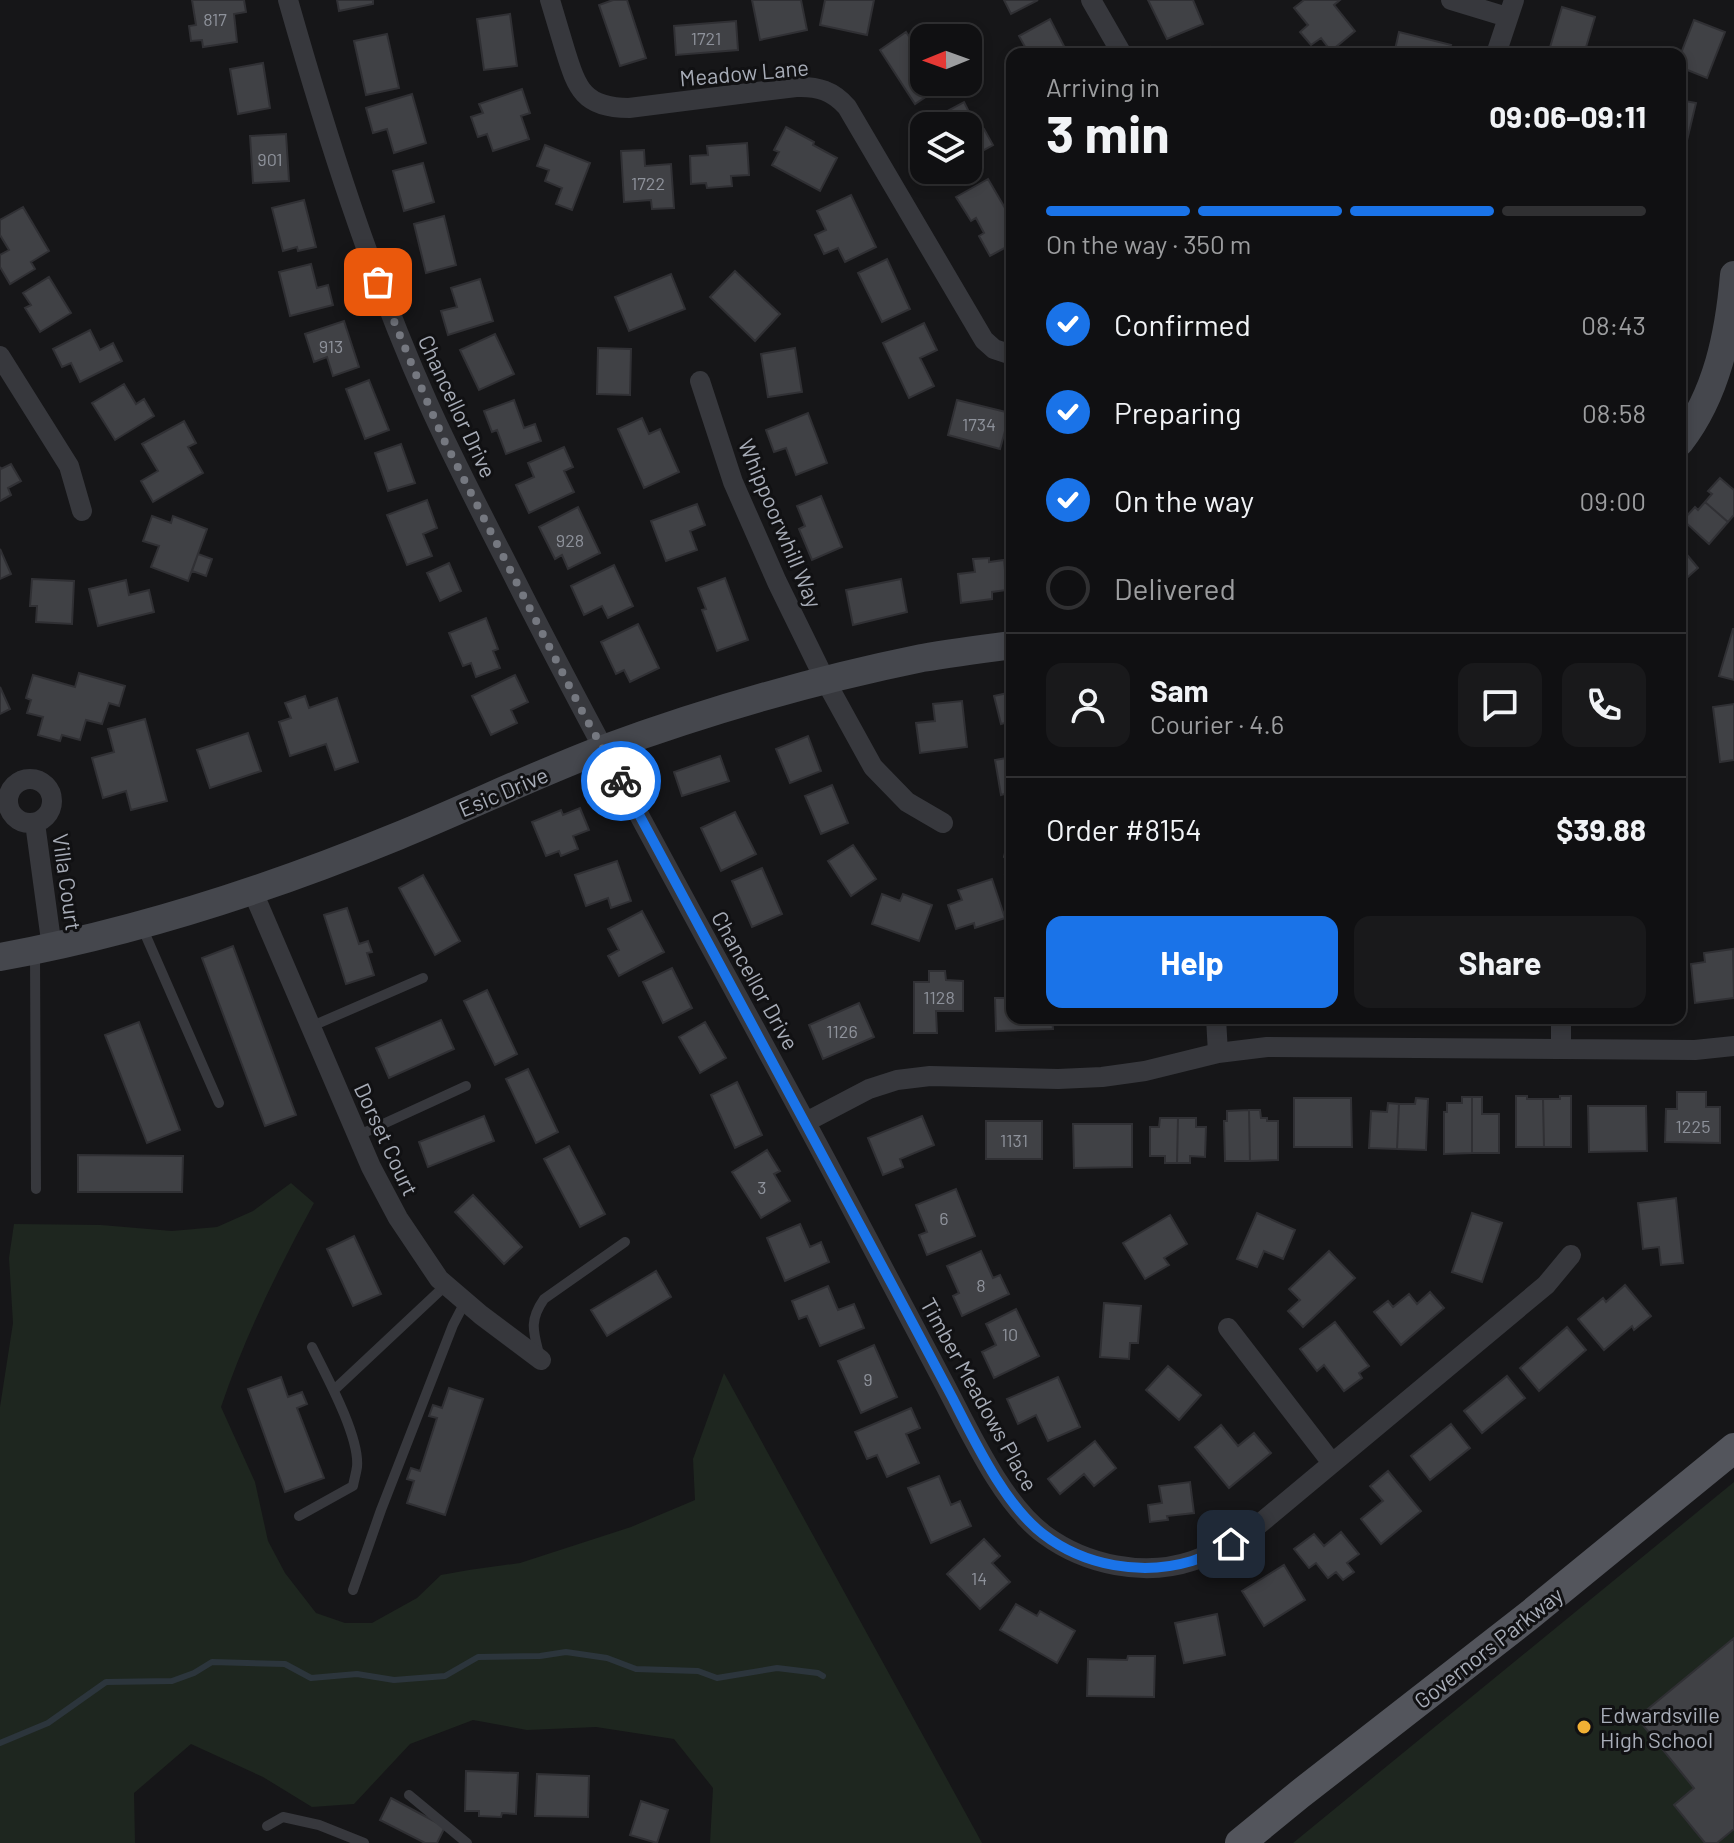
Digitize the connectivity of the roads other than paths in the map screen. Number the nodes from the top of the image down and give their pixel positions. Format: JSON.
{"nodes":[{"id":1,"x":288,"y":0,"type":"edge"},
{"id":2,"x":550,"y":0,"type":"edge"},
{"id":3,"x":1091,"y":0,"type":"edge"},
{"id":4,"x":1451,"y":0,"type":"edge"},
{"id":5,"x":1510,"y":8,"type":"edge"},
{"id":6,"x":1119,"y":48,"type":"edge"},
{"id":7,"x":1498,"y":48,"type":"edge"},
{"id":8,"x":1734,"y":275,"type":"edge"},
{"id":9,"x":1006,"y":353,"type":"edge"},
{"id":10,"x":0,"y":356,"type":"edge"},
{"id":11,"x":700,"y":381,"type":"dead end"},
{"id":12,"x":1686,"y":432,"type":"edge"},
{"id":13,"x":82,"y":511,"type":"dead end"},
{"id":14,"x":1006,"y":646,"type":"edge"},
{"id":15,"x":825,"y":680,"type":"junction"},
{"id":16,"x":603,"y":749,"type":"junction"},
{"id":17,"x":35,"y":823,"type":"dead end"},
{"id":18,"x":943,"y":823,"type":"dead end"},
{"id":19,"x":253,"y":892,"type":"junction"},
{"id":20,"x":141,"y":925,"type":"junction"},
{"id":21,"x":44,"y":949,"type":"junction"},
{"id":22,"x":0,"y":957,"type":"edge"},
{"id":23,"x":423,"y":978,"type":"dead end"},
{"id":24,"x":1216,"y":1024,"type":"edge"},
{"id":25,"x":1561,"y":1024,"type":"edge"},
{"id":26,"x":310,"y":1027,"type":"junction"},
{"id":27,"x":1734,"y":1046,"type":"edge"},
{"id":28,"x":1561,"y":1049,"type":"junction"},
{"id":29,"x":1218,"y":1053,"type":"junction"},
{"id":30,"x":466,"y":1086,"type":"dead end"},
{"id":31,"x":219,"y":1103,"type":"dead end"},
{"id":32,"x":806,"y":1122,"type":"junction"},
{"id":33,"x":357,"y":1136,"type":"junction"},
{"id":34,"x":36,"y":1189,"type":"dead end"},
{"id":35,"x":625,"y":1242,"type":"dead end"},
{"id":36,"x":1571,"y":1255,"type":"dead end"},
{"id":37,"x":446,"y":1285,"type":"junction"},
{"id":38,"x":466,"y":1302,"type":"junction"},
{"id":39,"x":1228,"y":1328,"type":"dead end"},
{"id":40,"x":312,"y":1347,"type":"dead end"},
{"id":41,"x":541,"y":1360,"type":"joint"},
{"id":42,"x":334,"y":1390,"type":"junction"},
{"id":43,"x":1734,"y":1448,"type":"edge"},
{"id":44,"x":1332,"y":1463,"type":"junction"},
{"id":45,"x":299,"y":1516,"type":"dead end"},
{"id":46,"x":353,"y":1590,"type":"dead end"},
{"id":47,"x":409,"y":1795,"type":"dead end"},
{"id":48,"x":267,"y":1826,"type":"dead end"},
{"id":49,"x":364,"y":1843,"type":"edge"},
{"id":50,"x":467,"y":1843,"type":"edge"},
{"id":51,"x":1240,"y":1843,"type":"edge"}],
"edges":[{"from":1,"to":16,"type":"street","name":"Chancellor Drive"},
{"from":2,"to":9,"type":"street","name":"Meadow Lane"},
{"from":3,"to":6,"type":"street"},
{"from":4,"to":5,"type":"street"},
{"from":5,"to":7,"type":"street"},
{"from":8,"to":12,"type":"street"},
{"from":10,"to":13,"type":"street"},
{"from":11,"to":15,"type":"street","name":"Whippoorwhill Way"},
{"from":14,"to":15,"type":"street","name":"Esic Drive"},
{"from":15,"to":16,"type":"street","name":"Esic Drive"},
{"from":15,"to":18,"type":"street","name":"Whippoorwhill Way"},
{"from":16,"to":19,"type":"street","name":"Esic Drive"},
{"from":16,"to":32,"type":"street","name":"Chancellor Drive"},
{"from":17,"to":21,"type":"street","name":"Villa Court"},
{"from":19,"to":20,"type":"street","name":"Esic Drive"},
{"from":19,"to":26,"type":"street","name":"Dorset Court"},
{"from":20,"to":21,"type":"street","name":"Esic Drive"},
{"from":20,"to":31,"type":"lane"},
{"from":21,"to":22,"type":"street","name":"Esic Drive"},
{"from":21,"to":34,"type":"lane"},
{"from":23,"to":26,"type":"lane"},
{"from":24,"to":29,"type":"street"},
{"from":25,"to":28,"type":"street"},
{"from":26,"to":33,"type":"street","name":"Dorset Court"},
{"from":27,"to":28,"type":"street"},
{"from":28,"to":29,"type":"street"},
{"from":29,"to":32,"type":"street"},
{"from":30,"to":33,"type":"lane"},
{"from":32,"to":44,"type":"street","name":"Timber Meadows Place"},
{"from":33,"to":37,"type":"street","name":"Dorset Court"},
{"from":35,"to":41,"type":"lane"},
{"from":36,"to":44,"type":"street","name":"Timber Meadows Place"},
{"from":37,"to":38,"type":"street","name":"Dorset Court"},
{"from":37,"to":42,"type":"lane"},
{"from":38,"to":41,"type":"street","name":"Dorset Court"},
{"from":38,"to":46,"type":"lane"},
{"from":39,"to":44,"type":"street"},
{"from":40,"to":42,"type":"lane"},
{"from":42,"to":45,"type":"lane"},
{"from":43,"to":51,"type":"main road","name":"Governors Parkway"},
{"from":47,"to":50,"type":"lane"},
{"from":48,"to":49,"type":"lane"}]}
